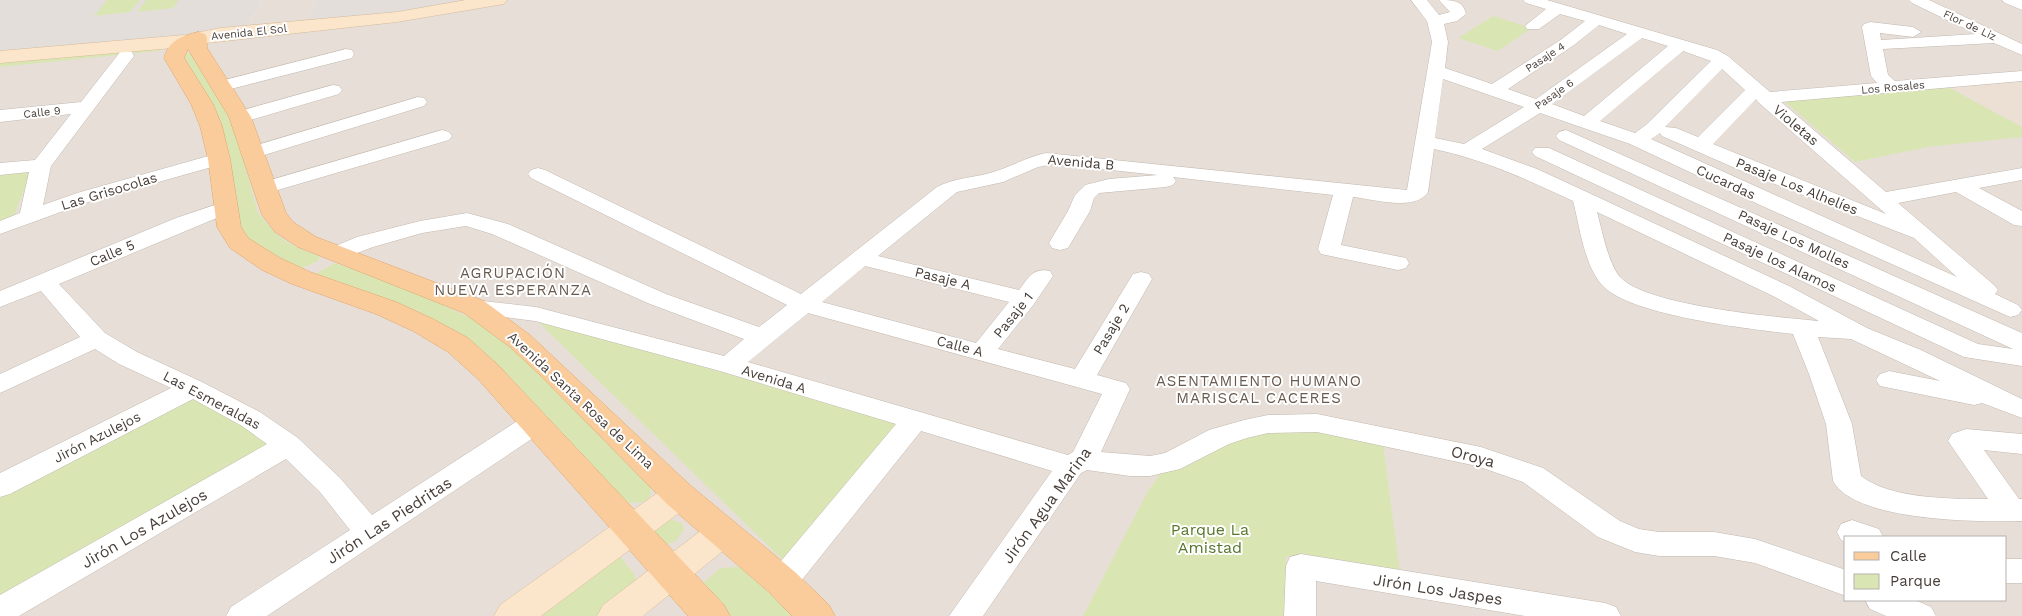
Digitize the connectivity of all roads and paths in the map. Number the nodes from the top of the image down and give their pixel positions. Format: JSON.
{"nodes":[{"id":1,"x":498,"y":0,"type":"edge"},
{"id":2,"x":1419,"y":0,"type":"edge"},
{"id":3,"x":1447,"y":0,"type":"edge"},
{"id":4,"x":1531,"y":0,"type":"edge"},
{"id":5,"x":1917,"y":0,"type":"edge"},
{"id":6,"x":2010,"y":0,"type":"edge"},
{"id":7,"x":2022,"y":5,"type":"edge"},
{"id":8,"x":1557,"y":9,"type":"junction"},
{"id":9,"x":1435,"y":20,"type":"junction"},
{"id":10,"x":1596,"y":20,"type":"junction"},
{"id":11,"x":1533,"y":26,"type":"dead end"},
{"id":12,"x":1639,"y":33,"type":"junction"},
{"id":13,"x":1997,"y":38,"type":"junction"},
{"id":14,"x":1969,"y":40,"type":"junction"},
{"id":15,"x":1680,"y":45,"type":"junction"},
{"id":16,"x":1874,"y":45,"type":"junction"},
{"id":17,"x":183,"y":46,"type":"junction"},
{"id":18,"x":2022,"y":50,"type":"edge"},
{"id":19,"x":346,"y":54,"type":"dead end"},
{"id":20,"x":126,"y":56,"type":"junction"},
{"id":21,"x":0,"y":57,"type":"edge"},
{"id":22,"x":1722,"y":60,"type":"junction"},
{"id":23,"x":0,"y":69,"type":"edge"},
{"id":24,"x":1435,"y":70,"type":"junction"},
{"id":25,"x":2022,"y":76,"type":"edge"},
{"id":26,"x":223,"y":86,"type":"junction"},
{"id":27,"x":1891,"y":87,"type":"junction"},
{"id":28,"x":333,"y":90,"type":"dead end"},
{"id":29,"x":1493,"y":91,"type":"junction"},
{"id":30,"x":1760,"y":94,"type":"junction"},
{"id":31,"x":418,"y":102,"type":"dead end"},
{"id":32,"x":1538,"y":106,"type":"junction"},
{"id":33,"x":84,"y":108,"type":"junction"},
{"id":34,"x":0,"y":116,"type":"edge"},
{"id":35,"x":240,"y":117,"type":"junction"},
{"id":36,"x":1588,"y":122,"type":"junction"},
{"id":37,"x":1669,"y":132,"type":"dead end"},
{"id":38,"x":442,"y":136,"type":"dead end"},
{"id":39,"x":1566,"y":136,"type":"dead end"},
{"id":40,"x":1707,"y":139,"type":"junction"},
{"id":41,"x":1637,"y":140,"type":"junction"},
{"id":42,"x":1425,"y":142,"type":"junction"},
{"id":43,"x":1467,"y":150,"type":"junction"},
{"id":44,"x":254,"y":152,"type":"junction"},
{"id":45,"x":1542,"y":152,"type":"dead end"},
{"id":46,"x":219,"y":159,"type":"junction"},
{"id":47,"x":41,"y":164,"type":"junction"},
{"id":48,"x":0,"y":169,"type":"edge"},
{"id":49,"x":1200,"y":173,"type":"junction"},
{"id":50,"x":538,"y":174,"type":"dead end"},
{"id":51,"x":2022,"y":174,"type":"edge"},
{"id":52,"x":1960,"y":186,"type":"junction"},
{"id":53,"x":264,"y":188,"type":"junction"},
{"id":54,"x":1345,"y":190,"type":"junction"},
{"id":55,"x":1582,"y":197,"type":"junction"},
{"id":56,"x":1884,"y":198,"type":"junction"},
{"id":57,"x":224,"y":208,"type":"junction"},
{"id":58,"x":30,"y":216,"type":"junction"},
{"id":59,"x":2022,"y":220,"type":"edge"},
{"id":60,"x":0,"y":228,"type":"edge"},
{"id":61,"x":1926,"y":237,"type":"junction"},
{"id":62,"x":1060,"y":243,"type":"dead end"},
{"id":63,"x":336,"y":254,"type":"junction"},
{"id":64,"x":860,"y":258,"type":"junction"},
{"id":65,"x":1398,"y":263,"type":"dead end"},
{"id":66,"x":1042,"y":276,"type":"dead end"},
{"id":67,"x":301,"y":278,"type":"junction"},
{"id":68,"x":1141,"y":280,"type":"dead end"},
{"id":69,"x":44,"y":282,"type":"junction"},
{"id":70,"x":1026,"y":299,"type":"junction"},
{"id":71,"x":0,"y":300,"type":"edge"},
{"id":72,"x":803,"y":304,"type":"junction"},
{"id":73,"x":474,"y":307,"type":"junction"},
{"id":74,"x":2016,"y":315,"type":"edge"},
{"id":75,"x":1802,"y":327,"type":"junction"},
{"id":76,"x":1858,"y":333,"type":"junction"},
{"id":77,"x":762,"y":337,"type":"junction"},
{"id":78,"x":96,"y":339,"type":"junction"},
{"id":79,"x":2022,"y":343,"type":"edge"},
{"id":80,"x":982,"y":352,"type":"junction"},
{"id":81,"x":2022,"y":358,"type":"edge"},
{"id":82,"x":728,"y":365,"type":"junction"},
{"id":83,"x":1082,"y":379,"type":"junction"},
{"id":84,"x":1889,"y":380,"type":"dead end"},
{"id":85,"x":0,"y":384,"type":"edge"},
{"id":86,"x":193,"y":388,"type":"junction"},
{"id":87,"x":1117,"y":389,"type":"joint"},
{"id":88,"x":1998,"y":400,"type":"junction"},
{"id":89,"x":2022,"y":410,"type":"edge"},
{"id":90,"x":914,"y":421,"type":"junction"},
{"id":91,"x":535,"y":423,"type":"junction"},
{"id":92,"x":2022,"y":444,"type":"edge"},
{"id":93,"x":288,"y":445,"type":"junction"},
{"id":94,"x":1077,"y":462,"type":"junction"},
{"id":95,"x":0,"y":486,"type":"edge"},
{"id":96,"x":679,"y":494,"type":"junction"},
{"id":97,"x":2017,"y":511,"type":"edge"},
{"id":98,"x":630,"y":529,"type":"junction"},
{"id":99,"x":370,"y":532,"type":"junction"},
{"id":100,"x":723,"y":532,"type":"junction"},
{"id":101,"x":2007,"y":571,"type":"edge"},
{"id":102,"x":2022,"y":571,"type":"edge"},
{"id":103,"x":670,"y":572,"type":"junction"},
{"id":104,"x":782,"y":582,"type":"junction"},
{"id":105,"x":1844,"y":582,"type":"edge"},
{"id":106,"x":1883,"y":601,"type":"edge"},
{"id":107,"x":0,"y":611,"type":"edge"},
{"id":108,"x":242,"y":616,"type":"edge"},
{"id":109,"x":513,"y":616,"type":"edge"},
{"id":110,"x":616,"y":616,"type":"edge"},
{"id":111,"x":711,"y":616,"type":"edge"},
{"id":112,"x":816,"y":616,"type":"edge"},
{"id":113,"x":965,"y":616,"type":"edge"},
{"id":114,"x":1300,"y":616,"type":"edge"},
{"id":115,"x":1605,"y":616,"type":"edge"},
{"id":116,"x":1920,"y":616,"type":"edge"}],
"edges":[{"from":1,"to":17,"type":"main road","name":"Avenida El Sol"},
{"from":2,"to":9,"type":"street"},
{"from":3,"to":9,"type":"street"},
{"from":4,"to":8,"type":"street","name":"Violetas"},
{"from":5,"to":13,"type":"street","name":"Flor de Liz"},
{"from":6,"to":7,"type":"street"},
{"from":8,"to":10,"type":"street","name":"Violetas"},
{"from":8,"to":11,"type":"street"},
{"from":9,"to":24,"type":"street"},
{"from":10,"to":12,"type":"street","name":"Violetas"},
{"from":10,"to":29,"type":"street","name":"Pasaje 4"},
{"from":12,"to":15,"type":"street","name":"Violetas"},
{"from":12,"to":32,"type":"street","name":"Pasaje 6"},
{"from":13,"to":14,"type":"street"},
{"from":13,"to":18,"type":"street","name":"Flor de Liz"},
{"from":14,"to":16,"type":"street"},
{"from":14,"to":16,"type":"street"},
{"from":15,"to":22,"type":"street","name":"Violetas"},
{"from":15,"to":36,"type":"street"},
{"from":16,"to":27,"type":"street"},
{"from":17,"to":20,"type":"main road","name":"Avenida El Sol"},
{"from":17,"to":21,"type":"main road","name":"Avenida El Sol"},
{"from":17,"to":26,"type":"main road","name":"Avenida Santa Rosa de Lima"},
{"from":17,"to":46,"type":"main road"},
{"from":19,"to":26,"type":"street"},
{"from":20,"to":23,"type":"main road","name":"Avenida El Sol"},
{"from":20,"to":33,"type":"street"},
{"from":22,"to":30,"type":"street","name":"Violetas"},
{"from":22,"to":41,"type":"street"},
{"from":24,"to":29,"type":"street","name":"Cucardas"},
{"from":24,"to":42,"type":"street"},
{"from":25,"to":27,"type":"street","name":"Los Rosales"},
{"from":26,"to":35,"type":"main road","name":"Avenida Santa Rosa de Lima"},
{"from":27,"to":30,"type":"street","name":"Los Rosales"},
{"from":28,"to":35,"type":"street"},
{"from":29,"to":32,"type":"street","name":"Cucardas"},
{"from":30,"to":40,"type":"street"},
{"from":30,"to":56,"type":"street","name":"Violetas"},
{"from":31,"to":44,"type":"street"},
{"from":32,"to":36,"type":"street","name":"Cucardas"},
{"from":32,"to":43,"type":"street","name":"Pasaje 6"},
{"from":33,"to":34,"type":"street","name":"Calle 9"},
{"from":33,"to":47,"type":"street"},
{"from":35,"to":44,"type":"main road","name":"Avenida Santa Rosa de Lima"},
{"from":36,"to":41,"type":"street","name":"Cucardas"},
{"from":37,"to":40,"type":"street","name":"Pasaje Los Alhelíes"},
{"from":38,"to":53,"type":"street"},
{"from":39,"to":79,"type":"street","name":"Pasaje Los Molles"},
{"from":40,"to":61,"type":"street","name":"Pasaje Los Alhelíes"},
{"from":41,"to":74,"type":"street","name":"Cucardas"},
{"from":42,"to":43,"type":"street"},
{"from":42,"to":54,"type":"street","name":"Avenida B"},
{"from":43,"to":55,"type":"street"},
{"from":44,"to":53,"type":"main road","name":"Avenida Santa Rosa de Lima"},
{"from":45,"to":81,"type":"street","name":"Pasaje los Alamos"},
{"from":46,"to":57,"type":"main road"},
{"from":46,"to":58,"type":"street","name":"Las Grisocolas"},
{"from":47,"to":48,"type":"street"},
{"from":47,"to":58,"type":"street"},
{"from":49,"to":54,"type":"street","name":"Avenida B"},
{"from":49,"to":62,"type":"street"},
{"from":49,"to":64,"type":"street","name":"Avenida B"},
{"from":50,"to":72,"type":"street","name":"Calle A"},
{"from":51,"to":52,"type":"street"},
{"from":52,"to":56,"type":"street"},
{"from":52,"to":59,"type":"street"},
{"from":53,"to":63,"type":"main road","name":"Avenida Santa Rosa de Lima"},
{"from":54,"to":65,"type":"street"},
{"from":55,"to":75,"type":"street"},
{"from":55,"to":76,"type":"street"},
{"from":56,"to":61,"type":"street","name":"Violetas"},
{"from":57,"to":67,"type":"main road"},
{"from":57,"to":69,"type":"street","name":"Calle 5"},
{"from":58,"to":60,"type":"street","name":"Las Grisocolas"},
{"from":61,"to":74,"type":"street","name":"Violetas"},
{"from":63,"to":67,"type":"main road"},
{"from":63,"to":73,"type":"main road","name":"Avenida Santa Rosa de Lima"},
{"from":63,"to":77,"type":"street"},
{"from":64,"to":70,"type":"street","name":"Pasaje A"},
{"from":64,"to":72,"type":"street","name":"Avenida B"},
{"from":66,"to":70,"type":"street","name":"Pasaje 1"},
{"from":67,"to":91,"type":"main road"},
{"from":68,"to":83,"type":"street","name":"Pasaje 2"},
{"from":69,"to":71,"type":"street","name":"Calle 5"},
{"from":69,"to":78,"type":"street","name":"Las Esmeraldas"},
{"from":70,"to":80,"type":"street","name":"Pasaje 1"},
{"from":72,"to":77,"type":"street","name":"Avenida B"},
{"from":72,"to":80,"type":"street","name":"Calle A"},
{"from":73,"to":82,"type":"street","name":"Avenida A"},
{"from":73,"to":96,"type":"main road","name":"Avenida Santa Rosa de Lima"},
{"from":75,"to":76,"type":"street"},
{"from":75,"to":97,"type":"street"},
{"from":76,"to":88,"type":"street"},
{"from":77,"to":82,"type":"street","name":"Avenida B"},
{"from":78,"to":85,"type":"street"},
{"from":78,"to":86,"type":"street","name":"Las Esmeraldas"},
{"from":80,"to":83,"type":"street","name":"Calle A"},
{"from":82,"to":90,"type":"street","name":"Avenida A"},
{"from":83,"to":87,"type":"street","name":"Calle A"},
{"from":84,"to":88,"type":"street"},
{"from":86,"to":93,"type":"street","name":"Las Esmeraldas"},
{"from":86,"to":95,"type":"street","name":"Jirón Azulejos"},
{"from":87,"to":94,"type":"street","name":"Jirón Agua Marina"},
{"from":88,"to":89,"type":"street"},
{"from":90,"to":94,"type":"street","name":"Avenida A"},
{"from":90,"to":104,"type":"street"},
{"from":91,"to":98,"type":"main road"},
{"from":91,"to":99,"type":"street","name":"Jirón Las Piedritas"},
{"from":92,"to":97,"type":"street"},
{"from":93,"to":99,"type":"street","name":"Las Esmeraldas"},
{"from":93,"to":107,"type":"street","name":"Jirón Los Azulejos"},
{"from":94,"to":105,"type":"street","name":"Oroya"},
{"from":94,"to":113,"type":"street","name":"Jirón Agua Marina"},
{"from":96,"to":98,"type":"main road"},
{"from":96,"to":100,"type":"main road","name":"Avenida Santa Rosa de Lima"},
{"from":98,"to":103,"type":"main road"},
{"from":98,"to":109,"type":"main road"},
{"from":99,"to":108,"type":"street","name":"Jirón Las Piedritas"},
{"from":100,"to":103,"type":"main road"},
{"from":100,"to":104,"type":"main road","name":"Avenida Santa Rosa de Lima"},
{"from":101,"to":102,"type":"street"},
{"from":103,"to":110,"type":"main road"},
{"from":103,"to":111,"type":"main road"},
{"from":104,"to":112,"type":"main road","name":"Avenida Santa Rosa de Lima"},
{"from":106,"to":116,"type":"street"},
{"from":114,"to":115,"type":"street","name":"Jirón Los Jaspes"}]}
